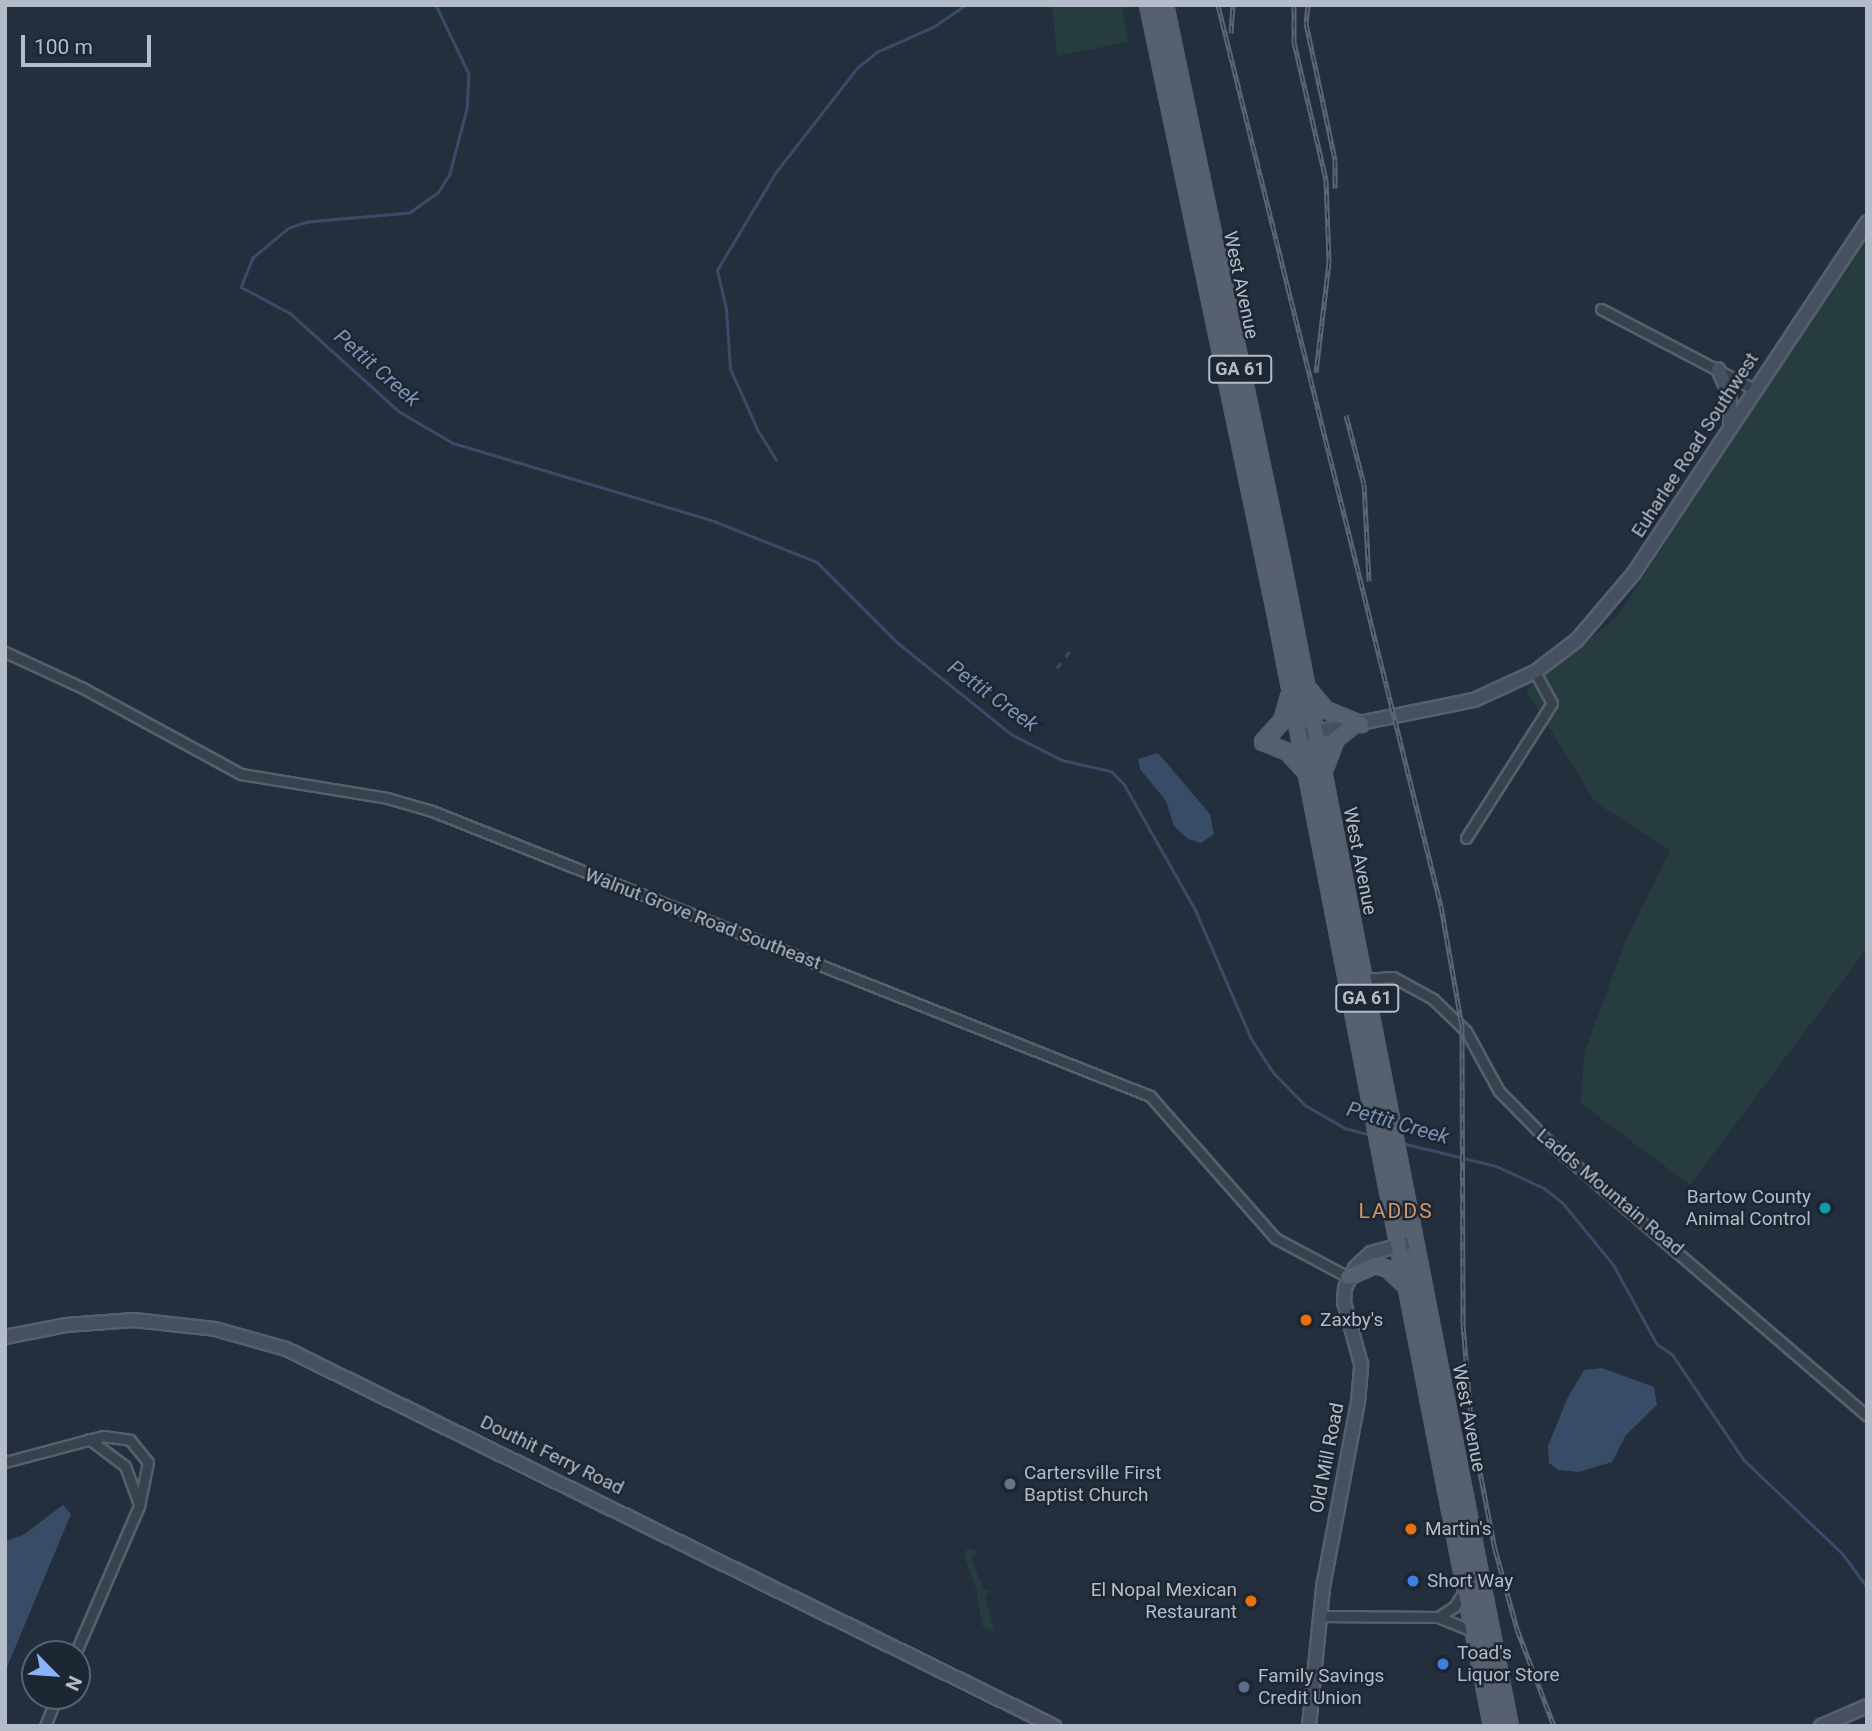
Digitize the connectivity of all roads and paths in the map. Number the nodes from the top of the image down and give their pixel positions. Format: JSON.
{"nodes":[{"id":1,"x":1148,"y":5,"type":"edge"},
{"id":2,"x":1165,"y":5,"type":"edge"},
{"id":3,"x":1867,"y":222,"type":"edge"},
{"id":4,"x":1601,"y":309,"type":"dead end"},
{"id":5,"x":1718,"y":369,"type":"junction"},
{"id":6,"x":1754,"y":389,"type":"junction"},
{"id":7,"x":1729,"y":428,"type":"junction"},
{"id":8,"x":5,"y":652,"type":"edge"},
{"id":9,"x":1535,"y":672,"type":"junction"},
{"id":10,"x":1307,"y":687,"type":"junction"},
{"id":11,"x":1290,"y":689,"type":"junction"},
{"id":12,"x":1357,"y":725,"type":"junction"},
{"id":13,"x":1315,"y":732,"type":"junction"},
{"id":14,"x":1299,"y":735,"type":"junction"},
{"id":15,"x":1306,"y":773,"type":"junction"},
{"id":16,"x":1324,"y":773,"type":"junction"},
{"id":17,"x":1466,"y":838,"type":"dead end"},
{"id":18,"x":1364,"y":979,"type":"junction"},
{"id":19,"x":1415,"y":1242,"type":"junction"},
{"id":20,"x":1398,"y":1245,"type":"junction"},
{"id":21,"x":1348,"y":1277,"type":"junction"},
{"id":22,"x":1406,"y":1286,"type":"junction"},
{"id":23,"x":5,"y":1337,"type":"edge"},
{"id":24,"x":1867,"y":1416,"type":"edge"},
{"id":25,"x":89,"y":1439,"type":"junction"},
{"id":26,"x":5,"y":1462,"type":"edge"},
{"id":27,"x":139,"y":1506,"type":"junction"},
{"id":28,"x":1465,"y":1590,"type":"junction"},
{"id":29,"x":1320,"y":1616,"type":"junction"},
{"id":30,"x":1438,"y":1617,"type":"junction"},
{"id":31,"x":1474,"y":1633,"type":"junction"},
{"id":32,"x":81,"y":1640,"type":"edge"},
{"id":33,"x":1867,"y":1706,"type":"edge"},
{"id":34,"x":1054,"y":1726,"type":"edge"},
{"id":35,"x":1309,"y":1726,"type":"edge"},
{"id":36,"x":1492,"y":1726,"type":"edge"},
{"id":37,"x":1510,"y":1726,"type":"edge"},
{"id":38,"x":1821,"y":1726,"type":"edge"}],
"edges":[{"from":1,"to":11,"type":"main road","name":"West Avenue","number":"GA 61"},
{"from":2,"to":10,"type":"main road","name":"West Avenue","number":"GA 61"},
{"from":3,"to":6,"type":"street","name":"Euharlee Road Southwest"},
{"from":4,"to":5,"type":"street"},
{"from":5,"to":6,"type":"street"},
{"from":5,"to":7,"type":"street"},
{"from":6,"to":7,"type":"street","name":"Euharlee Road Southwest"},
{"from":7,"to":9,"type":"street","name":"Euharlee Road Southwest"},
{"from":8,"to":21,"type":"street","name":"Walnut Grove Road Southeast"},
{"from":9,"to":12,"type":"street","name":"Euharlee Road Southwest"},
{"from":9,"to":17,"type":"street"},
{"from":10,"to":12,"type":"main road"},
{"from":10,"to":13,"type":"main road","name":"West Avenue","number":"GA 61"},
{"from":11,"to":14,"type":"main road","name":"West Avenue","number":"GA 61"},
{"from":11,"to":15,"type":"main road"},
{"from":12,"to":13,"type":"street","name":"Euharlee Road Southwest"},
{"from":12,"to":16,"type":"main road"},
{"from":13,"to":14,"type":"street","name":"Euharlee Road Southwest"},
{"from":13,"to":16,"type":"main road","name":"West Avenue","number":"GA 61"},
{"from":14,"to":15,"type":"main road","name":"West Avenue","number":"GA 61"},
{"from":15,"to":20,"type":"main road","name":"West Avenue","number":"GA 61"},
{"from":16,"to":18,"type":"main road","name":"West Avenue","number":"GA 61"},
{"from":18,"to":19,"type":"main road","name":"West Avenue","number":"GA 61"},
{"from":18,"to":24,"type":"street","name":"Ladds Mountain Road"},
{"from":19,"to":20,"type":"street"},
{"from":19,"to":37,"type":"main road","name":"West Avenue","number":"GA 61"},
{"from":20,"to":21,"type":"street"},
{"from":20,"to":22,"type":"main road","name":"West Avenue","number":"GA 61"},
{"from":21,"to":22,"type":"main road"},
{"from":21,"to":29,"type":"street","name":"Old Mill Road"},
{"from":22,"to":28,"type":"main road","name":"West Avenue","number":"GA 61"},
{"from":23,"to":34,"type":"street","name":"Douthit Ferry Road"},
{"from":25,"to":26,"type":"street"},
{"from":25,"to":27,"type":"street"},
{"from":25,"to":27,"type":"street"},
{"from":27,"to":32,"type":"street"},
{"from":28,"to":30,"type":"street"},
{"from":28,"to":31,"type":"main road","name":"West Avenue","number":"GA 61"},
{"from":29,"to":30,"type":"street"},
{"from":29,"to":35,"type":"street","name":"Old Mill Road"},
{"from":30,"to":31,"type":"street"},
{"from":31,"to":36,"type":"main road","name":"West Avenue","number":"GA 61"},
{"from":33,"to":38,"type":"street"}]}
